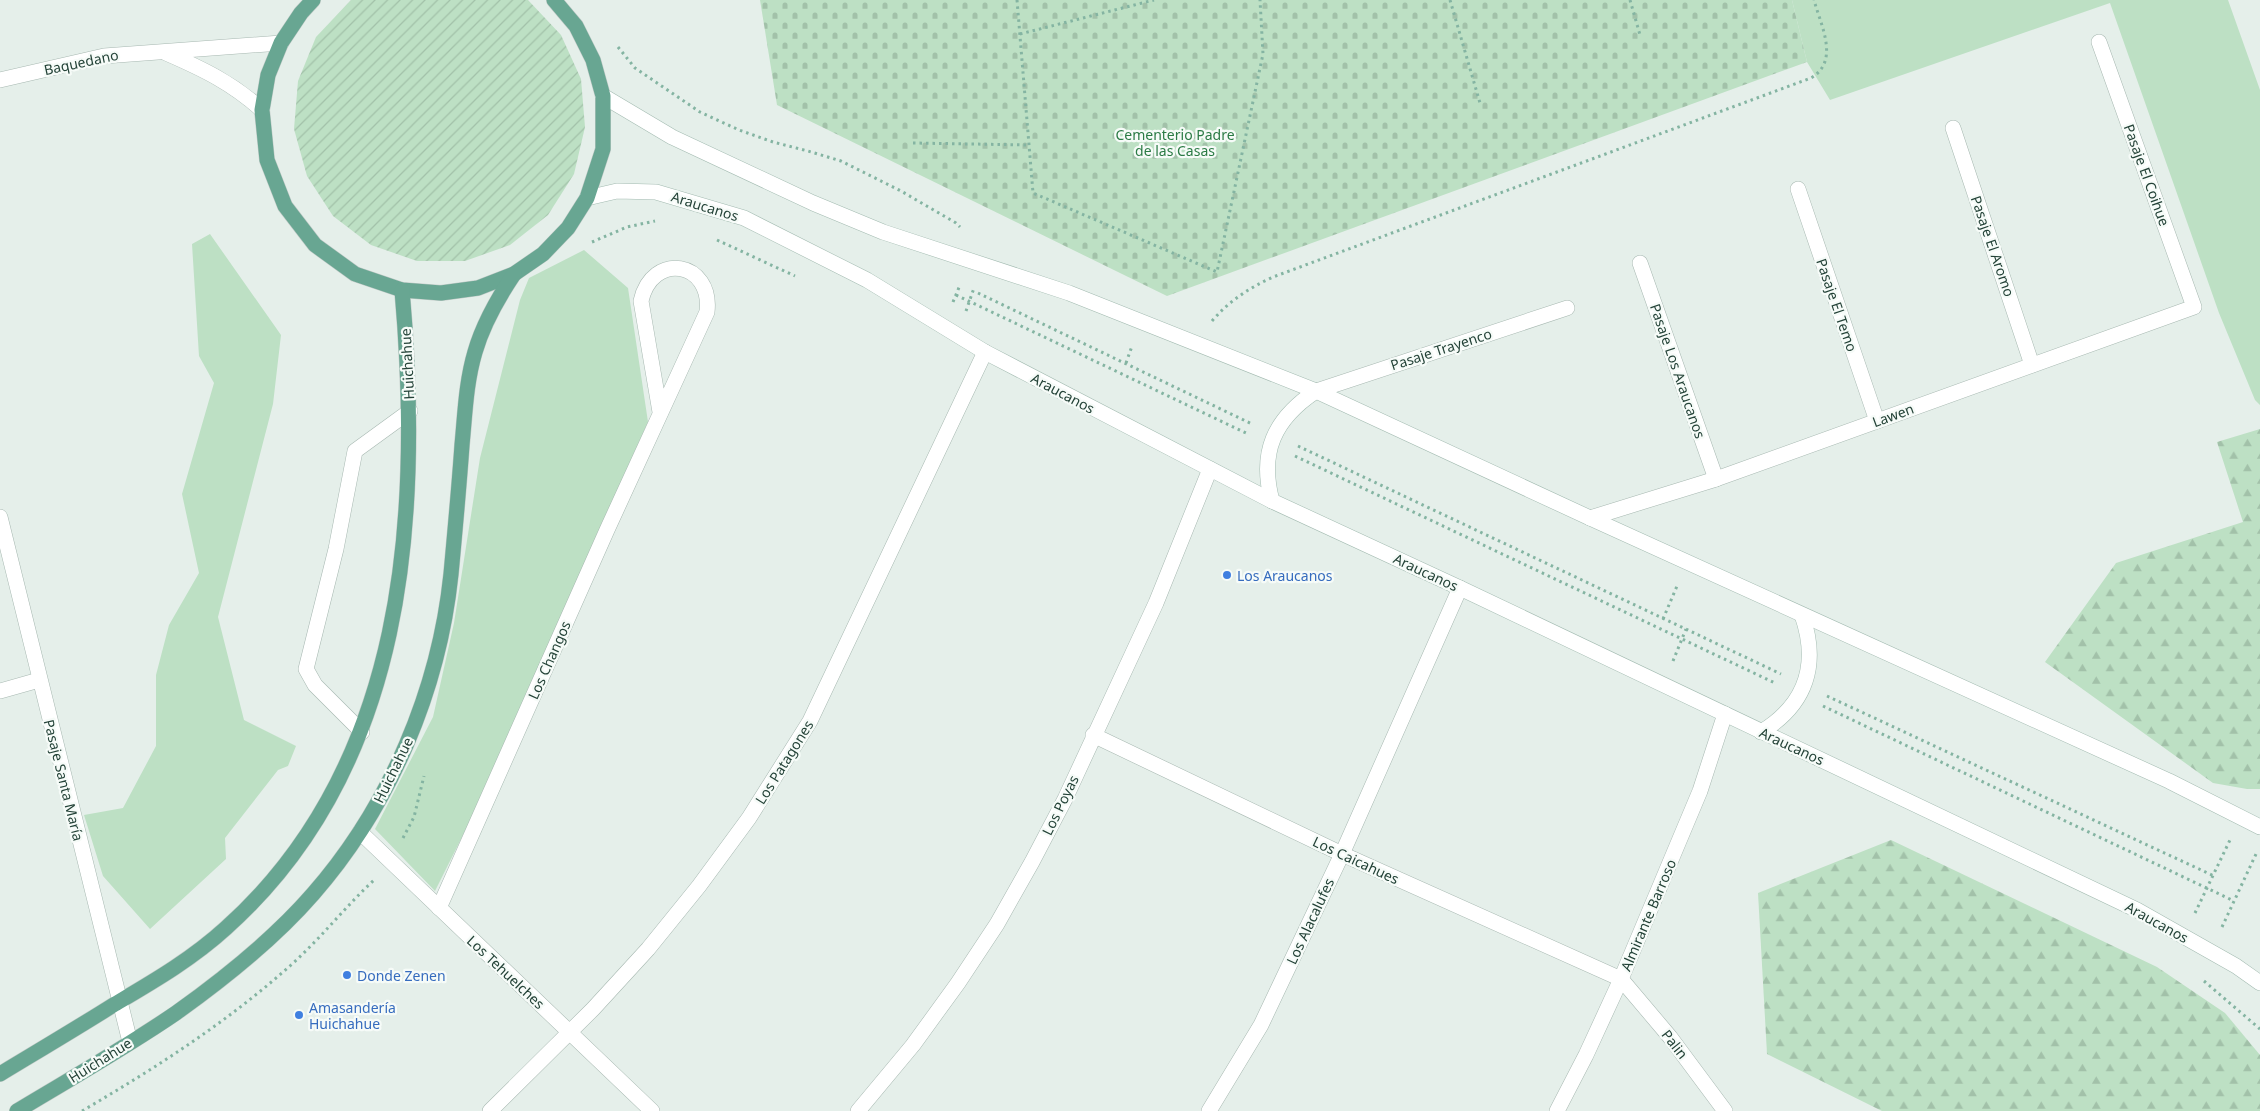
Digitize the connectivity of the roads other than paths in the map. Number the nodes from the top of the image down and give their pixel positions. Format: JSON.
{"nodes":[{"id":1,"x":313,"y":0,"type":"edge"},
{"id":2,"x":554,"y":0,"type":"edge"},
{"id":3,"x":2099,"y":42,"type":"dead end"},
{"id":4,"x":281,"y":43,"type":"junction"},
{"id":5,"x":162,"y":52,"type":"junction"},
{"id":6,"x":0,"y":80,"type":"edge"},
{"id":7,"x":603,"y":96,"type":"junction"},
{"id":8,"x":262,"y":110,"type":"junction"},
{"id":9,"x":1953,"y":128,"type":"dead end"},
{"id":10,"x":1798,"y":189,"type":"dead end"},
{"id":11,"x":587,"y":198,"type":"junction"},
{"id":12,"x":1640,"y":263,"type":"dead end"},
{"id":13,"x":514,"y":274,"type":"junction"},
{"id":14,"x":402,"y":290,"type":"junction"},
{"id":15,"x":2194,"y":307,"type":"joint"},
{"id":16,"x":1567,"y":308,"type":"dead end"},
{"id":17,"x":985,"y":352,"type":"junction"},
{"id":18,"x":2032,"y":365,"type":"junction"},
{"id":19,"x":1316,"y":391,"type":"junction"},
{"id":20,"x":410,"y":411,"type":"junction"},
{"id":21,"x":660,"y":412,"type":"junction"},
{"id":22,"x":1877,"y":421,"type":"junction"},
{"id":23,"x":1210,"y":469,"type":"junction"},
{"id":24,"x":1716,"y":479,"type":"junction"},
{"id":25,"x":1272,"y":501,"type":"junction"},
{"id":26,"x":0,"y":517,"type":"edge"},
{"id":27,"x":1590,"y":518,"type":"junction"},
{"id":28,"x":1460,"y":588,"type":"junction"},
{"id":29,"x":1802,"y":614,"type":"junction"},
{"id":30,"x":39,"y":680,"type":"junction"},
{"id":31,"x":0,"y":691,"type":"edge"},
{"id":32,"x":1725,"y":714,"type":"junction"},
{"id":33,"x":362,"y":732,"type":"junction"},
{"id":34,"x":1762,"y":732,"type":"junction"},
{"id":35,"x":1093,"y":735,"type":"junction"},
{"id":36,"x":2260,"y":827,"type":"edge"},
{"id":37,"x":360,"y":832,"type":"junction"},
{"id":38,"x":1342,"y":854,"type":"junction"},
{"id":39,"x":439,"y":908,"type":"junction"},
{"id":40,"x":1621,"y":979,"type":"junction"},
{"id":41,"x":2260,"y":983,"type":"edge"},
{"id":42,"x":119,"y":1002,"type":"junction"},
{"id":43,"x":570,"y":1032,"type":"junction"},
{"id":44,"x":130,"y":1042,"type":"junction"},
{"id":45,"x":0,"y":1074,"type":"edge"},
{"id":46,"x":17,"y":1111,"type":"edge"},
{"id":47,"x":490,"y":1111,"type":"edge"},
{"id":48,"x":652,"y":1111,"type":"edge"},
{"id":49,"x":858,"y":1111,"type":"edge"},
{"id":50,"x":1209,"y":1111,"type":"edge"},
{"id":51,"x":1557,"y":1111,"type":"edge"},
{"id":52,"x":1725,"y":1111,"type":"edge"}],
"edges":[{"from":1,"to":4,"type":"main road"},
{"from":2,"to":7,"type":"main road"},
{"from":3,"to":15,"type":"street","name":"Pasaje El Coihue"},
{"from":4,"to":5,"type":"street","name":"Baquedano"},
{"from":4,"to":8,"type":"main road"},
{"from":5,"to":6,"type":"street","name":"Baquedano"},
{"from":5,"to":8,"type":"street","name":"Baquedano"},
{"from":7,"to":11,"type":"main road"},
{"from":7,"to":19,"type":"street"},
{"from":8,"to":14,"type":"main road"},
{"from":9,"to":18,"type":"street","name":"Pasaje El Aromo"},
{"from":10,"to":22,"type":"street","name":"Pasaje El Temo"},
{"from":11,"to":13,"type":"main road"},
{"from":11,"to":17,"type":"street","name":"Araucanos"},
{"from":12,"to":24,"type":"street","name":"Pasaje Los Araucanos"},
{"from":13,"to":14,"type":"main road"},
{"from":13,"to":37,"type":"main road","name":"Huichahue"},
{"from":14,"to":20,"type":"main road","name":"Huichahue"},
{"from":15,"to":18,"type":"street","name":"Lawen"},
{"from":16,"to":19,"type":"street","name":"Pasaje Trayenco"},
{"from":17,"to":23,"type":"street","name":"Araucanos"},
{"from":17,"to":43,"type":"street","name":"Los Patagones"},
{"from":18,"to":22,"type":"street","name":"Lawen"},
{"from":19,"to":25,"type":"street","name":"Pasaje Trayenco"},
{"from":19,"to":27,"type":"street"},
{"from":20,"to":33,"type":"main road","name":"Huichahue"},
{"from":20,"to":33,"type":"street"},
{"from":21,"to":21,"type":"street","name":"Los Changos"},
{"from":21,"to":39,"type":"street","name":"Los Changos"},
{"from":22,"to":24,"type":"street","name":"Lawen"},
{"from":23,"to":25,"type":"street","name":"Araucanos"},
{"from":23,"to":35,"type":"street","name":"Los Poyas"},
{"from":24,"to":27,"type":"street","name":"Lawen"},
{"from":25,"to":28,"type":"street","name":"Araucanos"},
{"from":26,"to":30,"type":"street","name":"Pasaje Santa María"},
{"from":27,"to":29,"type":"street"},
{"from":28,"to":32,"type":"street","name":"Araucanos"},
{"from":28,"to":38,"type":"street","name":"Los Alacalufes"},
{"from":29,"to":34,"type":"street"},
{"from":29,"to":36,"type":"street"},
{"from":30,"to":31,"type":"street"},
{"from":30,"to":42,"type":"street","name":"Pasaje Santa María"},
{"from":32,"to":34,"type":"street","name":"Araucanos"},
{"from":32,"to":40,"type":"street","name":"Almirante Barroso"},
{"from":33,"to":42,"type":"main road","name":"Huichahue"},
{"from":34,"to":41,"type":"street","name":"Araucanos"},
{"from":35,"to":38,"type":"street","name":"Los Caicahues"},
{"from":35,"to":49,"type":"street","name":"Los Poyas"},
{"from":37,"to":39,"type":"street","name":"Los Tehuelches"},
{"from":37,"to":44,"type":"main road","name":"Huichahue"},
{"from":38,"to":40,"type":"street","name":"Los Caicahues"},
{"from":38,"to":50,"type":"street","name":"Los Alacalufes"},
{"from":39,"to":43,"type":"street","name":"Los Tehuelches"},
{"from":40,"to":51,"type":"street","name":"Almirante Barroso"},
{"from":40,"to":52,"type":"street","name":"Palin"},
{"from":42,"to":44,"type":"street","name":"Pasaje Santa María"},
{"from":42,"to":45,"type":"main road","name":"Huichahue"},
{"from":43,"to":47,"type":"street","name":"Los Patagones"},
{"from":43,"to":48,"type":"street","name":"Los Tehuelches"},
{"from":44,"to":46,"type":"main road","name":"Huichahue"}]}
